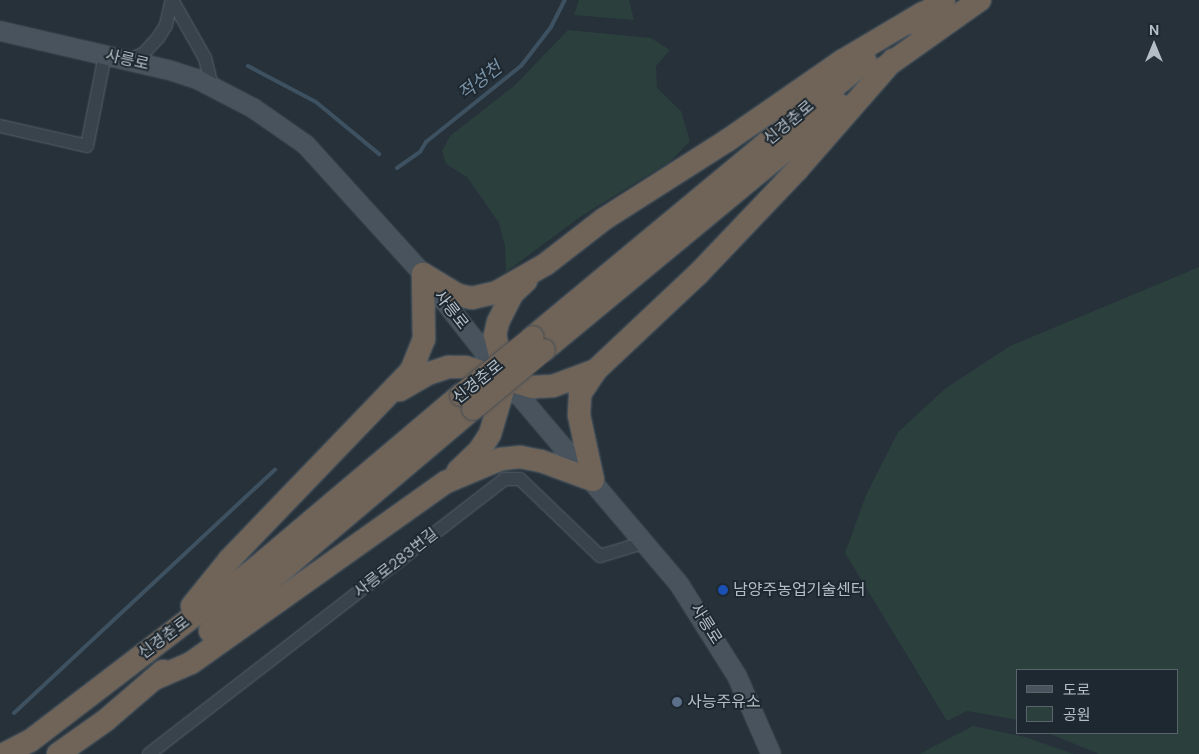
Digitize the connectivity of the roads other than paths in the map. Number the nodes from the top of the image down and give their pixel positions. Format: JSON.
{"nodes":[{"id":1,"x":172,"y":0,"type":"edge"},
{"id":2,"x":944,"y":0,"type":"edge"},
{"id":3,"x":980,"y":0,"type":"edge"},
{"id":4,"x":923,"y":13,"type":"junction"},
{"id":5,"x":0,"y":31,"type":"edge"},
{"id":6,"x":105,"y":55,"type":"junction"},
{"id":7,"x":128,"y":60,"type":"junction"},
{"id":8,"x":893,"y":60,"type":"junction"},
{"id":9,"x":212,"y":86,"type":"junction"},
{"id":10,"x":0,"y":126,"type":"edge"},
{"id":11,"x":546,"y":264,"type":"junction"},
{"id":12,"x":423,"y":274,"type":"junction"},
{"id":13,"x":539,"y":344,"type":"junction"},
{"id":14,"x":596,"y":370,"type":"junction"},
{"id":15,"x":506,"y":380,"type":"junction"},
{"id":16,"x":387,"y":399,"type":"junction"},
{"id":17,"x":467,"y":402,"type":"junction"},
{"id":18,"x":593,"y":480,"type":"junction"},
{"id":19,"x":446,"y":482,"type":"junction"},
{"id":20,"x":646,"y":542,"type":"junction"},
{"id":21,"x":172,"y":632,"type":"junction"},
{"id":22,"x":152,"y":680,"type":"junction"},
{"id":23,"x":4,"y":754,"type":"edge"},
{"id":24,"x":58,"y":754,"type":"edge"},
{"id":25,"x":149,"y":754,"type":"edge"},
{"id":26,"x":771,"y":754,"type":"edge"}],
"edges":[{"from":1,"to":7,"type":"street"},
{"from":1,"to":9,"type":"street"},
{"from":2,"to":4,"type":"highway","name":"신경춘로"},
{"from":3,"to":8,"type":"highway","name":"신경춘로"},
{"from":4,"to":11,"type":"highway"},
{"from":4,"to":13,"type":"highway","name":"신경춘로"},
{"from":5,"to":6,"type":"street","name":"사릉로"},
{"from":6,"to":7,"type":"street","name":"사릉로"},
{"from":6,"to":10,"type":"street"},
{"from":7,"to":9,"type":"street","name":"사릉로"},
{"from":8,"to":13,"type":"highway","name":"신경춘로"},
{"from":8,"to":14,"type":"highway"},
{"from":9,"to":12,"type":"street","name":"사릉로"},
{"from":11,"to":12,"type":"highway"},
{"from":11,"to":15,"type":"highway"},
{"from":12,"to":15,"type":"street","name":"사릉로"},
{"from":12,"to":16,"type":"highway"},
{"from":13,"to":17,"type":"highway","name":"신경춘로","bridge":true},
{"from":14,"to":15,"type":"highway"},
{"from":14,"to":18,"type":"highway"},
{"from":15,"to":16,"type":"highway"},
{"from":15,"to":18,"type":"street","name":"사릉로"},
{"from":15,"to":19,"type":"highway"},
{"from":16,"to":21,"type":"highway"},
{"from":17,"to":21,"type":"highway","name":"신경춘로"},
{"from":17,"to":22,"type":"highway","name":"신경춘로"},
{"from":18,"to":19,"type":"highway"},
{"from":18,"to":20,"type":"street","name":"사릉로"},
{"from":19,"to":22,"type":"highway"},
{"from":20,"to":25,"type":"street","name":"사릉로283번길"},
{"from":20,"to":26,"type":"street","name":"사릉로"},
{"from":21,"to":23,"type":"highway","name":"신경춘로"},
{"from":22,"to":24,"type":"highway","name":"신경춘로"}]}
